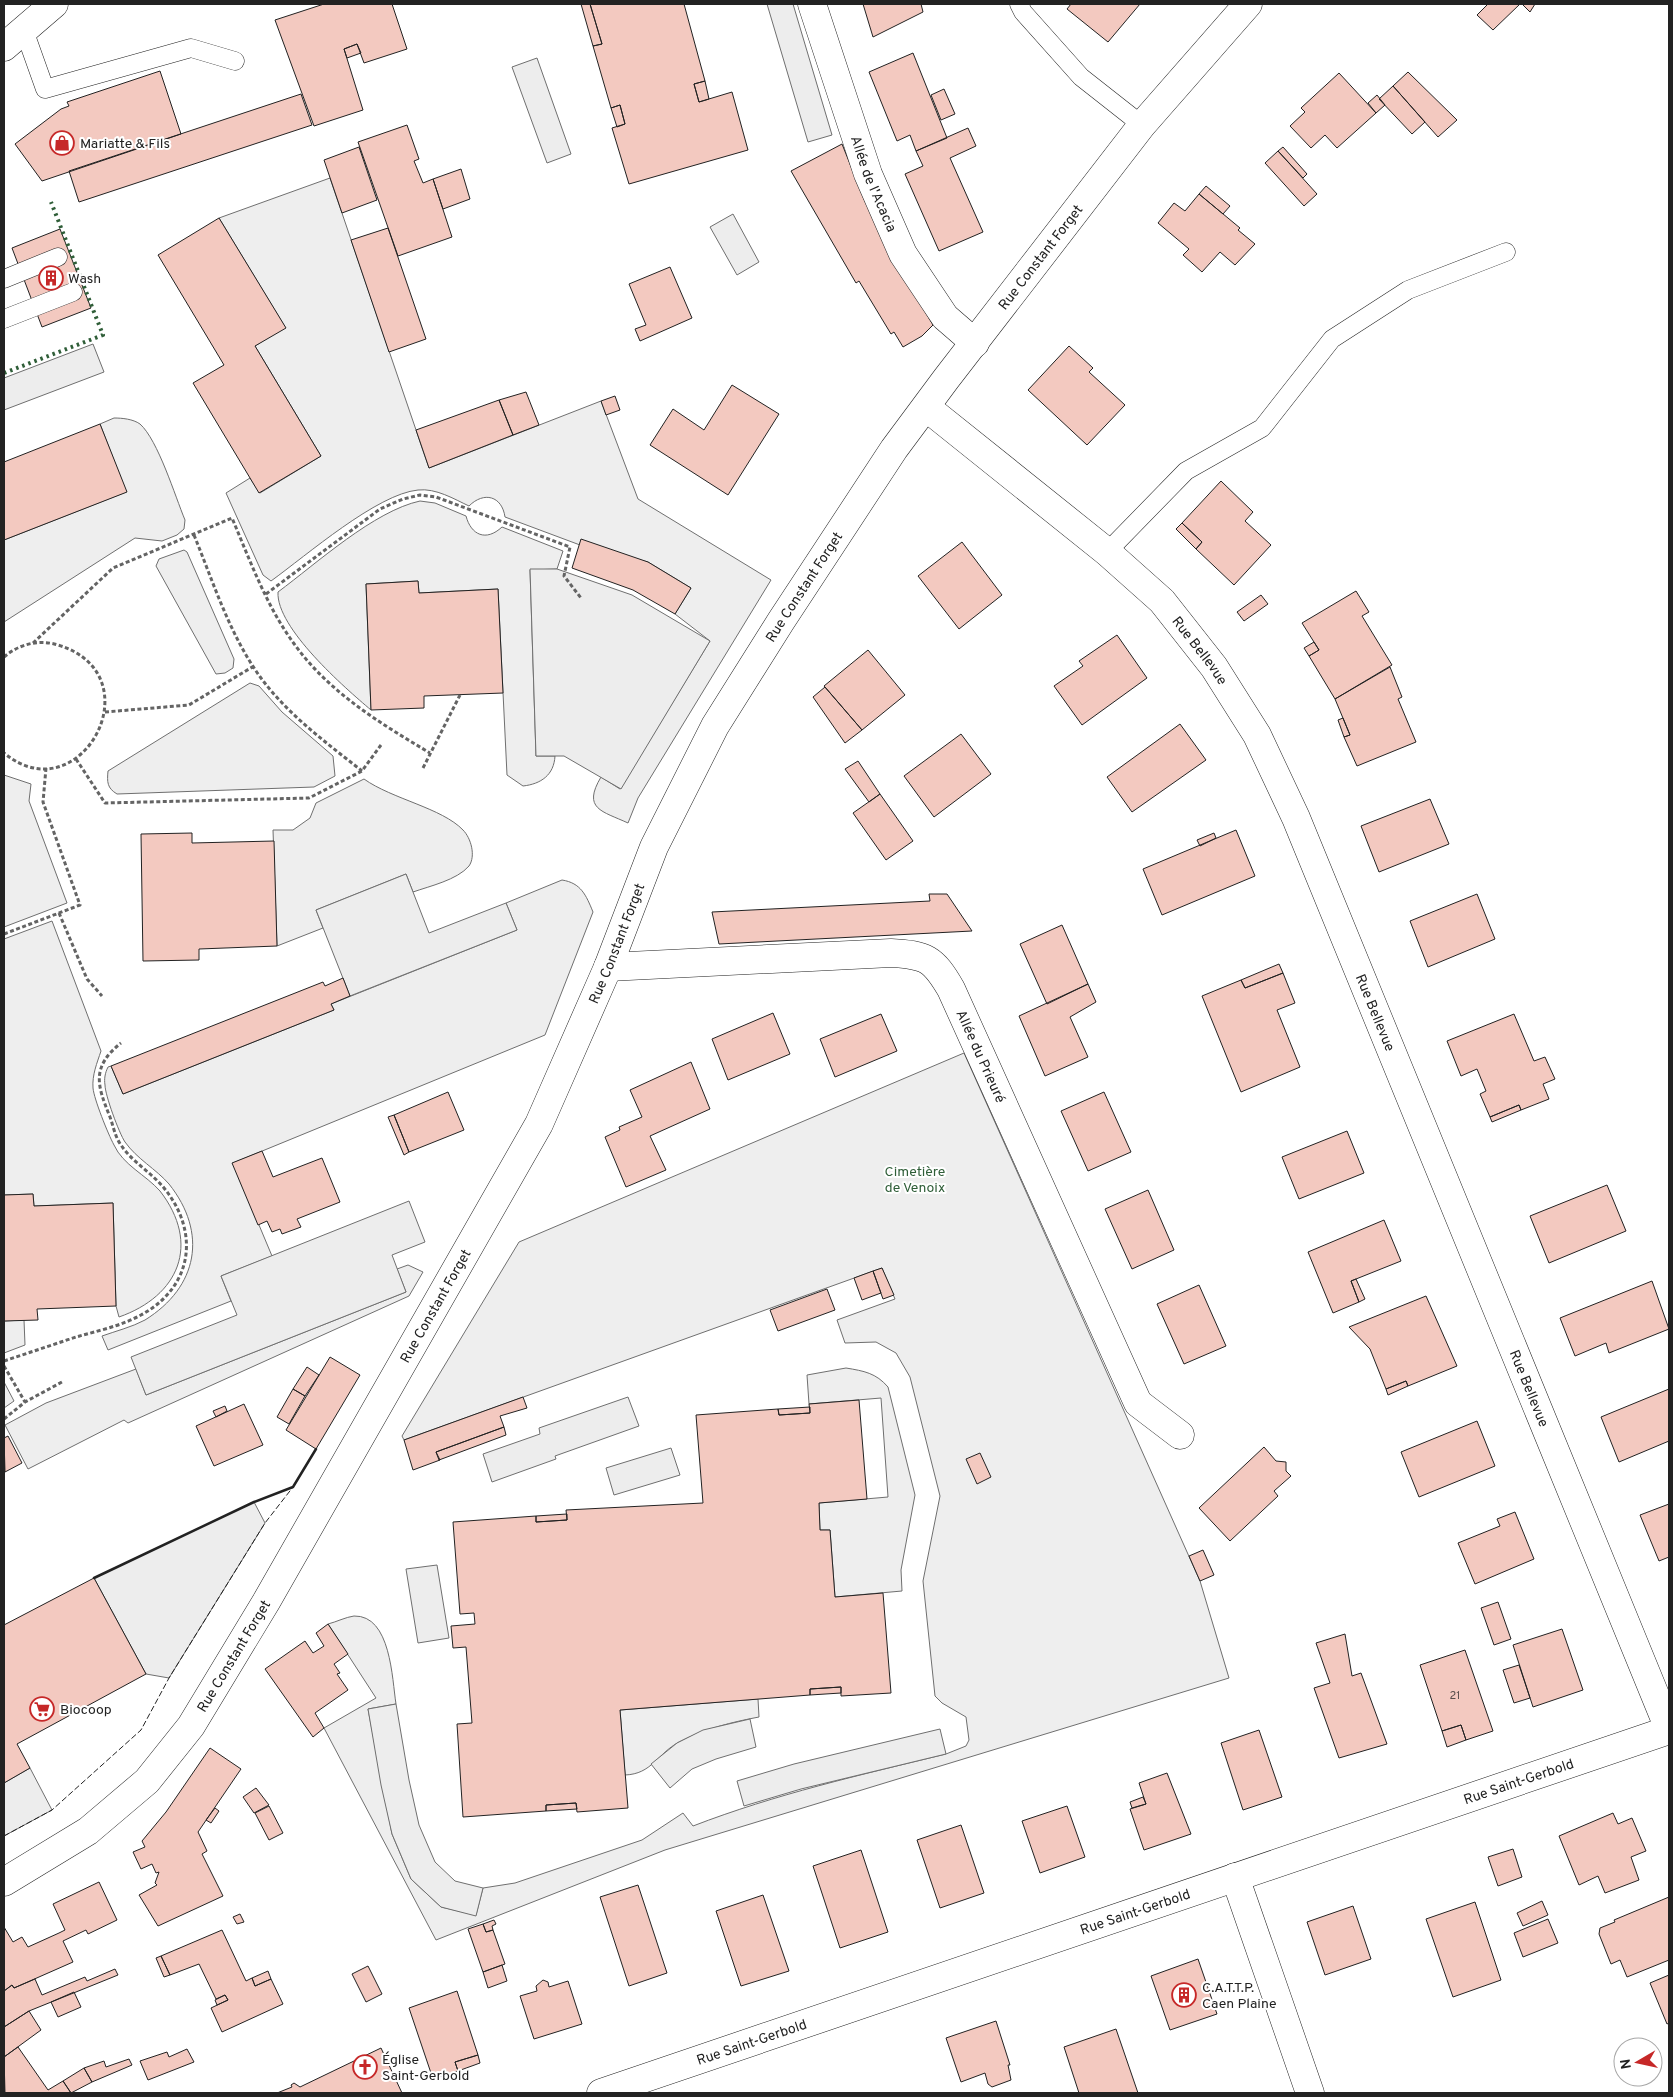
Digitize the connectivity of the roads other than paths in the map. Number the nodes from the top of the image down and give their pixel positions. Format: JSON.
{"nodes":[{"id":1,"x":54,"y":4,"type":"edge"},
{"id":2,"x":812,"y":4,"type":"edge"},
{"id":3,"x":1020,"y":4,"type":"edge"},
{"id":4,"x":1248,"y":4,"type":"edge"},
{"id":5,"x":14,"y":38,"type":"edge"},
{"id":6,"x":235,"y":61,"type":"dead end"},
{"id":7,"x":1142,"y":126,"type":"junction"},
{"id":8,"x":1506,"y":252,"type":"dead end"},
{"id":9,"x":58,"y":257,"type":"dead end"},
{"id":10,"x":4,"y":279,"type":"edge"},
{"id":11,"x":73,"y":292,"type":"dead end"},
{"id":12,"x":4,"y":319,"type":"edge"},
{"id":13,"x":975,"y":343,"type":"junction"},
{"id":14,"x":926,"y":407,"type":"junction"},
{"id":15,"x":1107,"y":552,"type":"junction"},
{"id":16,"x":608,"y":967,"type":"junction"},
{"id":17,"x":1180,"y":1435,"type":"dead end"},
{"id":18,"x":1669,"y":1729,"type":"edge"},
{"id":19,"x":1235,"y":1877,"type":"junction"},
{"id":20,"x":4,"y":1882,"type":"edge"},
{"id":21,"x":601,"y":2093,"type":"edge"},
{"id":22,"x":1310,"y":2093,"type":"edge"}],
"edges":[{"from":1,"to":5,"type":"street"},
{"from":2,"to":13,"type":"street","name":"Allée de l'Acacia"},
{"from":3,"to":7,"type":"lane"},
{"from":4,"to":7,"type":"street","name":"Rue Constant Forget"},
{"from":5,"to":6,"type":"lane"},
{"from":7,"to":13,"type":"street","name":"Rue Constant Forget"},
{"from":8,"to":15,"type":"lane"},
{"from":9,"to":10,"type":"lane"},
{"from":11,"to":12,"type":"lane"},
{"from":13,"to":14,"type":"street","name":"Rue Constant Forget"},
{"from":14,"to":15,"type":"street","name":"Rue Bellevue"},
{"from":14,"to":16,"type":"street","name":"Rue Constant Forget"},
{"from":15,"to":18,"type":"street","name":"Rue Bellevue"},
{"from":16,"to":17,"type":"street","name":"Allée du Prieuré"},
{"from":16,"to":20,"type":"street","name":"Rue Constant Forget"},
{"from":18,"to":19,"type":"street","name":"Rue Saint-Gerbold"},
{"from":19,"to":21,"type":"street","name":"Rue Saint-Gerbold"},
{"from":19,"to":22,"type":"street"}]}
